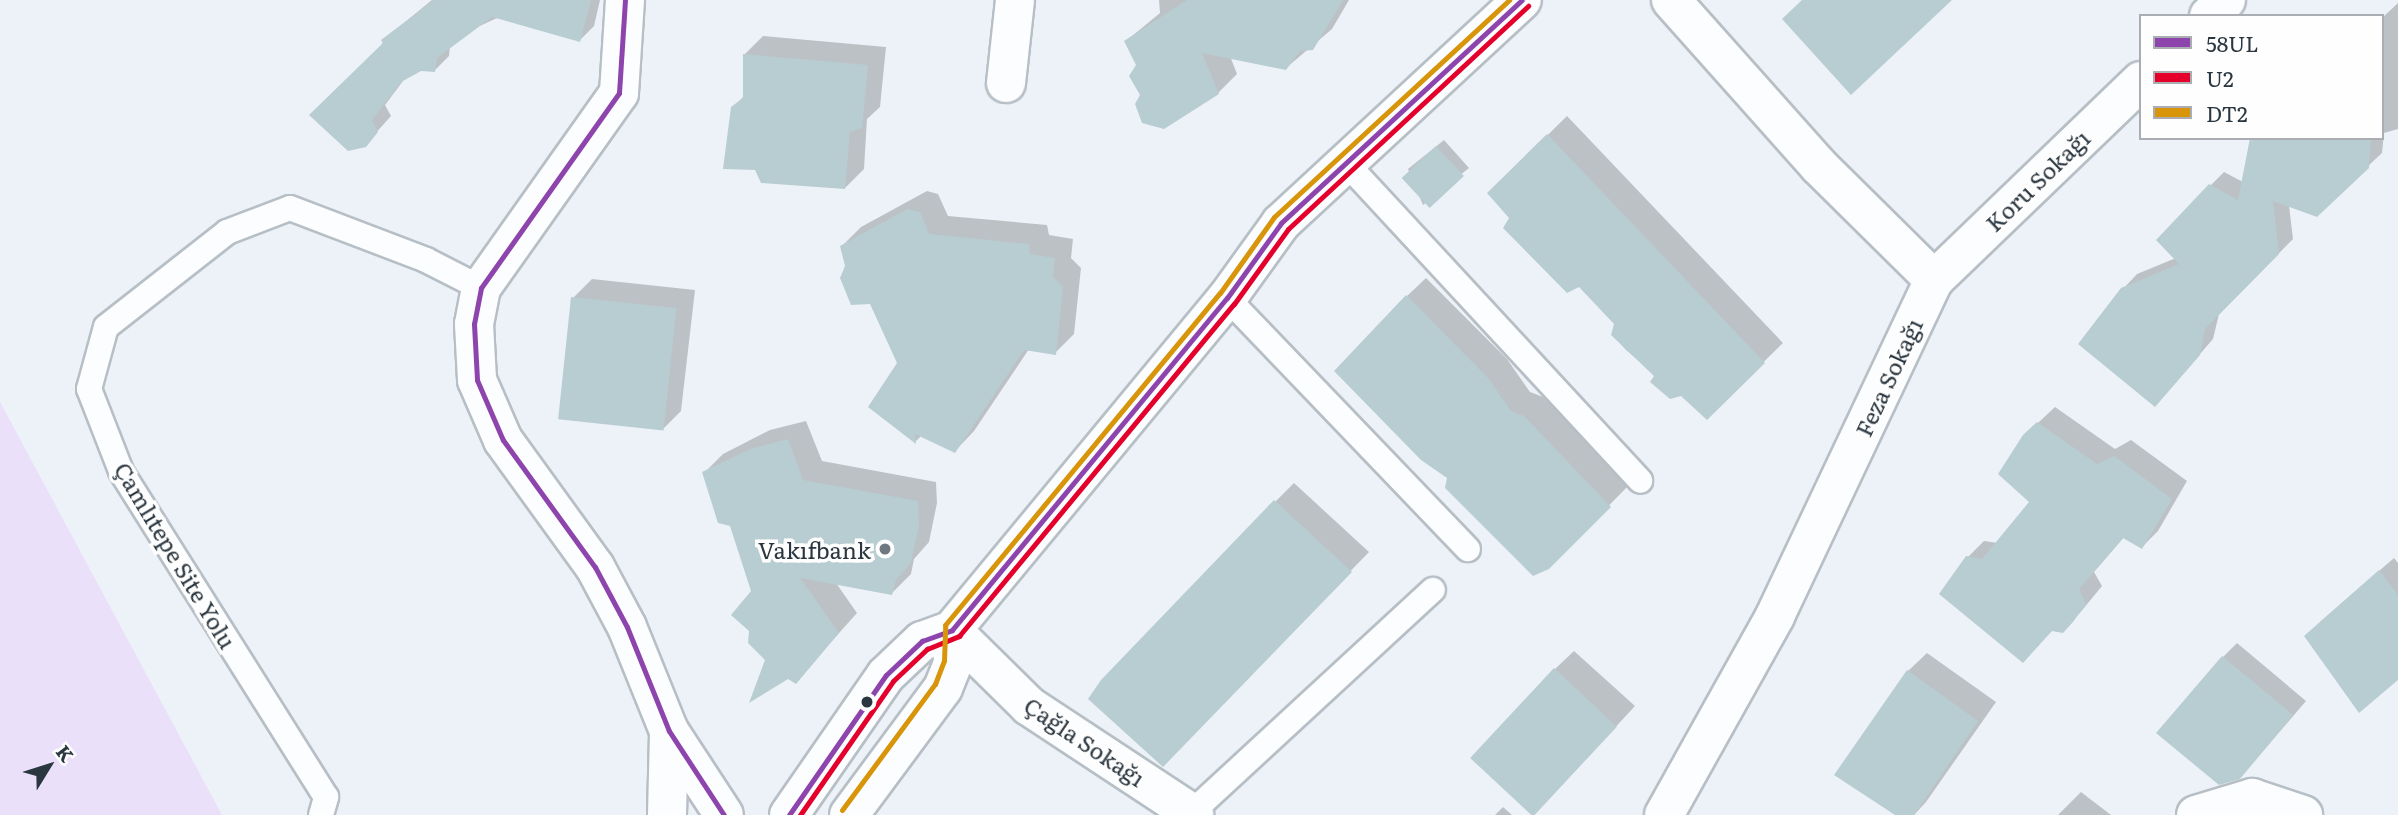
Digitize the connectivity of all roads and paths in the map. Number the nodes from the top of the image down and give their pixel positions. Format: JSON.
{"nodes":[{"id":1,"x":625,"y":0,"type":"edge"},
{"id":2,"x":1015,"y":0,"type":"edge"},
{"id":3,"x":1522,"y":0,"type":"edge"},
{"id":4,"x":1671,"y":0,"type":"edge"},
{"id":5,"x":2226,"y":0,"type":"edge"},
{"id":6,"x":2211,"y":14,"type":"edge"},
{"id":7,"x":1006,"y":83,"type":"dead end"},
{"id":8,"x":2139,"y":83,"type":"edge"},
{"id":9,"x":1346,"y":163,"type":"junction"},
{"id":10,"x":1934,"y":280,"type":"junction"},
{"id":11,"x":481,"y":288,"type":"junction"},
{"id":12,"x":1227,"y":298,"type":"junction"},
{"id":13,"x":1640,"y":481,"type":"dead end"},
{"id":14,"x":1468,"y":549,"type":"dead end"},
{"id":15,"x":1433,"y":590,"type":"dead end"},
{"id":16,"x":952,"y":630,"type":"junction"},
{"id":17,"x":669,"y":731,"type":"junction"},
{"id":18,"x":1193,"y":814,"type":"edge"},
{"id":19,"x":321,"y":815,"type":"edge"},
{"id":20,"x":667,"y":815,"type":"edge"},
{"id":21,"x":724,"y":815,"type":"edge"},
{"id":22,"x":789,"y":815,"type":"edge"},
{"id":23,"x":849,"y":815,"type":"edge"},
{"id":24,"x":1664,"y":815,"type":"edge"},
{"id":25,"x":2196,"y":815,"type":"edge"},
{"id":26,"x":2303,"y":815,"type":"edge"}],
"edges":[{"from":1,"to":11,"type":"street"},
{"from":2,"to":7,"type":"street"},
{"from":3,"to":9,"type":"street"},
{"from":4,"to":10,"type":"street"},
{"from":5,"to":6,"type":"street"},
{"from":8,"to":10,"type":"street","name":"Koru Sokağı"},
{"from":9,"to":12,"type":"street"},
{"from":9,"to":13,"type":"lane"},
{"from":10,"to":24,"type":"street","name":"Feza Sokağı"},
{"from":11,"to":17,"type":"street"},
{"from":11,"to":19,"type":"lane","name":"Çamlıtepe Site Yolu"},
{"from":12,"to":14,"type":"lane"},
{"from":12,"to":16,"type":"street"},
{"from":15,"to":18,"type":"lane"},
{"from":16,"to":18,"type":"street","name":"Çağla Sokağı"},
{"from":16,"to":22,"type":"street"},
{"from":16,"to":23,"type":"street"},
{"from":17,"to":20,"type":"street"},
{"from":17,"to":21,"type":"street"},
{"from":25,"to":26,"type":"street"}]}
